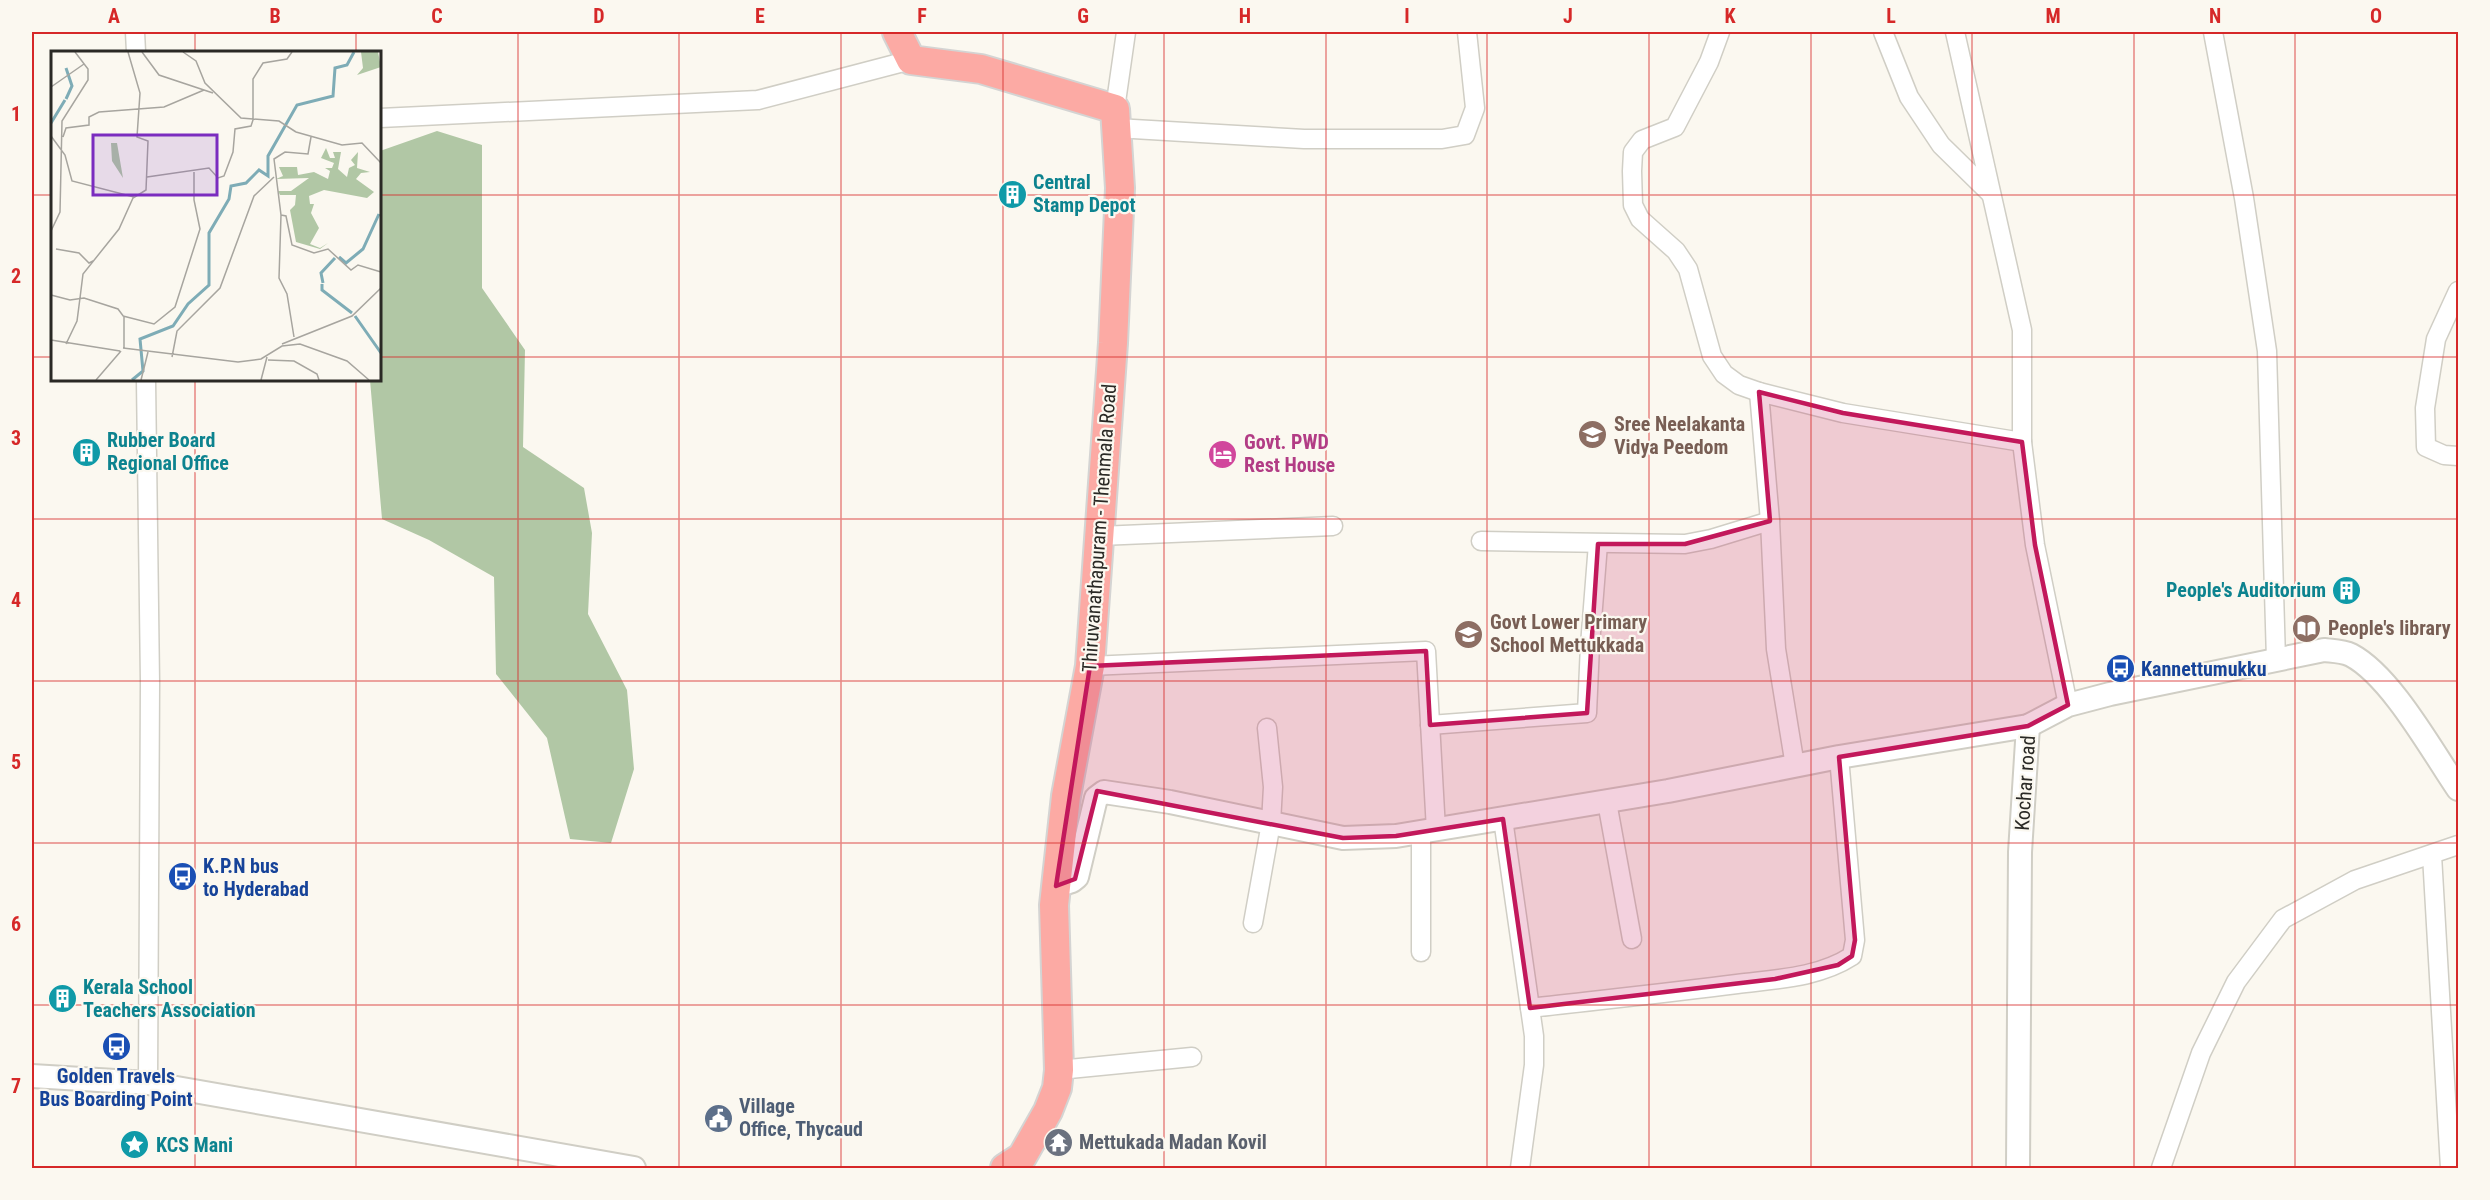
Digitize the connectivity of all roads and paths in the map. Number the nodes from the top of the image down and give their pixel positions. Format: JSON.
{"nodes":[{"id":1,"x":135,"y":32,"type":"edge"},
{"id":2,"x":897,"y":32,"type":"edge"},
{"id":3,"x":1126,"y":32,"type":"edge"},
{"id":4,"x":1467,"y":32,"type":"edge"},
{"id":5,"x":1720,"y":32,"type":"edge"},
{"id":6,"x":1883,"y":32,"type":"edge"},
{"id":7,"x":1955,"y":32,"type":"edge"},
{"id":8,"x":2214,"y":32,"type":"edge"},
{"id":9,"x":135,"y":51,"type":"edge"},
{"id":10,"x":911,"y":60,"type":"junction"},
{"id":11,"x":381,"y":118,"type":"edge"},
{"id":12,"x":1115,"y":118,"type":"junction"},
{"id":13,"x":1991,"y":194,"type":"junction"},
{"id":14,"x":2458,"y":291,"type":"edge"},
{"id":15,"x":146,"y":381,"type":"edge"},
{"id":16,"x":1759,"y":392,"type":"junction"},
{"id":17,"x":2022,"y":442,"type":"junction"},
{"id":18,"x":2458,"y":456,"type":"edge"},
{"id":19,"x":1770,"y":521,"type":"junction"},
{"id":20,"x":1333,"y":526,"type":"dead end"},
{"id":21,"x":1100,"y":536,"type":"junction"},
{"id":22,"x":1481,"y":541,"type":"dead end"},
{"id":23,"x":1598,"y":544,"type":"junction"},
{"id":24,"x":2277,"y":660,"type":"junction"},
{"id":25,"x":1090,"y":666,"type":"junction"},
{"id":26,"x":2068,"y":705,"type":"junction"},
{"id":27,"x":1430,"y":725,"type":"junction"},
{"id":28,"x":2028,"y":726,"type":"junction"},
{"id":29,"x":1267,"y":728,"type":"dead end"},
{"id":30,"x":1839,"y":757,"type":"junction"},
{"id":31,"x":1795,"y":766,"type":"junction"},
{"id":32,"x":2458,"y":789,"type":"edge"},
{"id":33,"x":1607,"y":802,"type":"junction"},
{"id":34,"x":1503,"y":819,"type":"junction"},
{"id":35,"x":1271,"y":823,"type":"junction"},
{"id":36,"x":1429,"y":831,"type":"junction"},
{"id":37,"x":2458,"y":845,"type":"edge"},
{"id":38,"x":2432,"y":855,"type":"junction"},
{"id":39,"x":1056,"y":886,"type":"junction"},
{"id":40,"x":1253,"y":923,"type":"dead end"},
{"id":41,"x":1632,"y":939,"type":"dead end"},
{"id":42,"x":1421,"y":952,"type":"dead end"},
{"id":43,"x":1530,"y":1008,"type":"junction"},
{"id":44,"x":2451,"y":1051,"type":"edge"},
{"id":45,"x":1192,"y":1057,"type":"dead end"},
{"id":46,"x":1059,"y":1070,"type":"junction"},
{"id":47,"x":32,"y":1076,"type":"edge"},
{"id":48,"x":148,"y":1083,"type":"junction"},
{"id":49,"x":1021,"y":1165,"type":"edge"},
{"id":50,"x":634,"y":1168,"type":"edge"},
{"id":51,"x":1520,"y":1168,"type":"edge"},
{"id":52,"x":2018,"y":1168,"type":"edge"},
{"id":53,"x":2161,"y":1168,"type":"edge"},
{"id":54,"x":2450,"y":1168,"type":"edge"}],
"edges":[{"from":1,"to":9,"type":"street"},
{"from":2,"to":10,"type":"main road"},
{"from":3,"to":12,"type":"street"},
{"from":4,"to":12,"type":"street"},
{"from":5,"to":16,"type":"street"},
{"from":6,"to":13,"type":"street"},
{"from":7,"to":13,"type":"street"},
{"from":8,"to":24,"type":"street"},
{"from":10,"to":11,"type":"street"},
{"from":10,"to":12,"type":"main road"},
{"from":12,"to":21,"type":"main road","name":"Thiruvanathapuram - Thenmala Road"},
{"from":13,"to":17,"type":"street"},
{"from":14,"to":18,"type":"street"},
{"from":15,"to":48,"type":"street"},
{"from":16,"to":17,"type":"street"},
{"from":16,"to":19,"type":"street"},
{"from":17,"to":26,"type":"street"},
{"from":19,"to":23,"type":"street"},
{"from":19,"to":31,"type":"street"},
{"from":20,"to":21,"type":"street"},
{"from":21,"to":25,"type":"main road","name":"Thiruvanathapuram - Thenmala Road"},
{"from":22,"to":23,"type":"street"},
{"from":23,"to":27,"type":"street"},
{"from":24,"to":26,"type":"street","name":"Kochar road"},
{"from":24,"to":32,"type":"street","name":"Kochar road"},
{"from":25,"to":27,"type":"street"},
{"from":25,"to":39,"type":"main road","name":"Thiruvanathapuram - Thenmala Road"},
{"from":26,"to":28,"type":"street","name":"Kochar road"},
{"from":27,"to":36,"type":"street"},
{"from":28,"to":30,"type":"street"},
{"from":28,"to":52,"type":"street","name":"Kochar road"},
{"from":29,"to":35,"type":"street"},
{"from":30,"to":31,"type":"street"},
{"from":30,"to":43,"type":"street"},
{"from":31,"to":33,"type":"street"},
{"from":33,"to":34,"type":"street"},
{"from":33,"to":41,"type":"street"},
{"from":34,"to":36,"type":"street"},
{"from":34,"to":43,"type":"street"},
{"from":35,"to":36,"type":"street"},
{"from":35,"to":39,"type":"street"},
{"from":35,"to":40,"type":"street"},
{"from":36,"to":42,"type":"street"},
{"from":37,"to":38,"type":"street"},
{"from":38,"to":44,"type":"street"},
{"from":38,"to":53,"type":"street"},
{"from":39,"to":46,"type":"main road","name":"Thiruvanathapuram - Thenmala Road"},
{"from":43,"to":51,"type":"street"},
{"from":44,"to":54,"type":"street"},
{"from":45,"to":46,"type":"street"},
{"from":46,"to":49,"type":"main road","name":"Thiruvanathapuram - Thenmala Road"},
{"from":47,"to":48,"type":"street"},
{"from":48,"to":50,"type":"street"}]}
